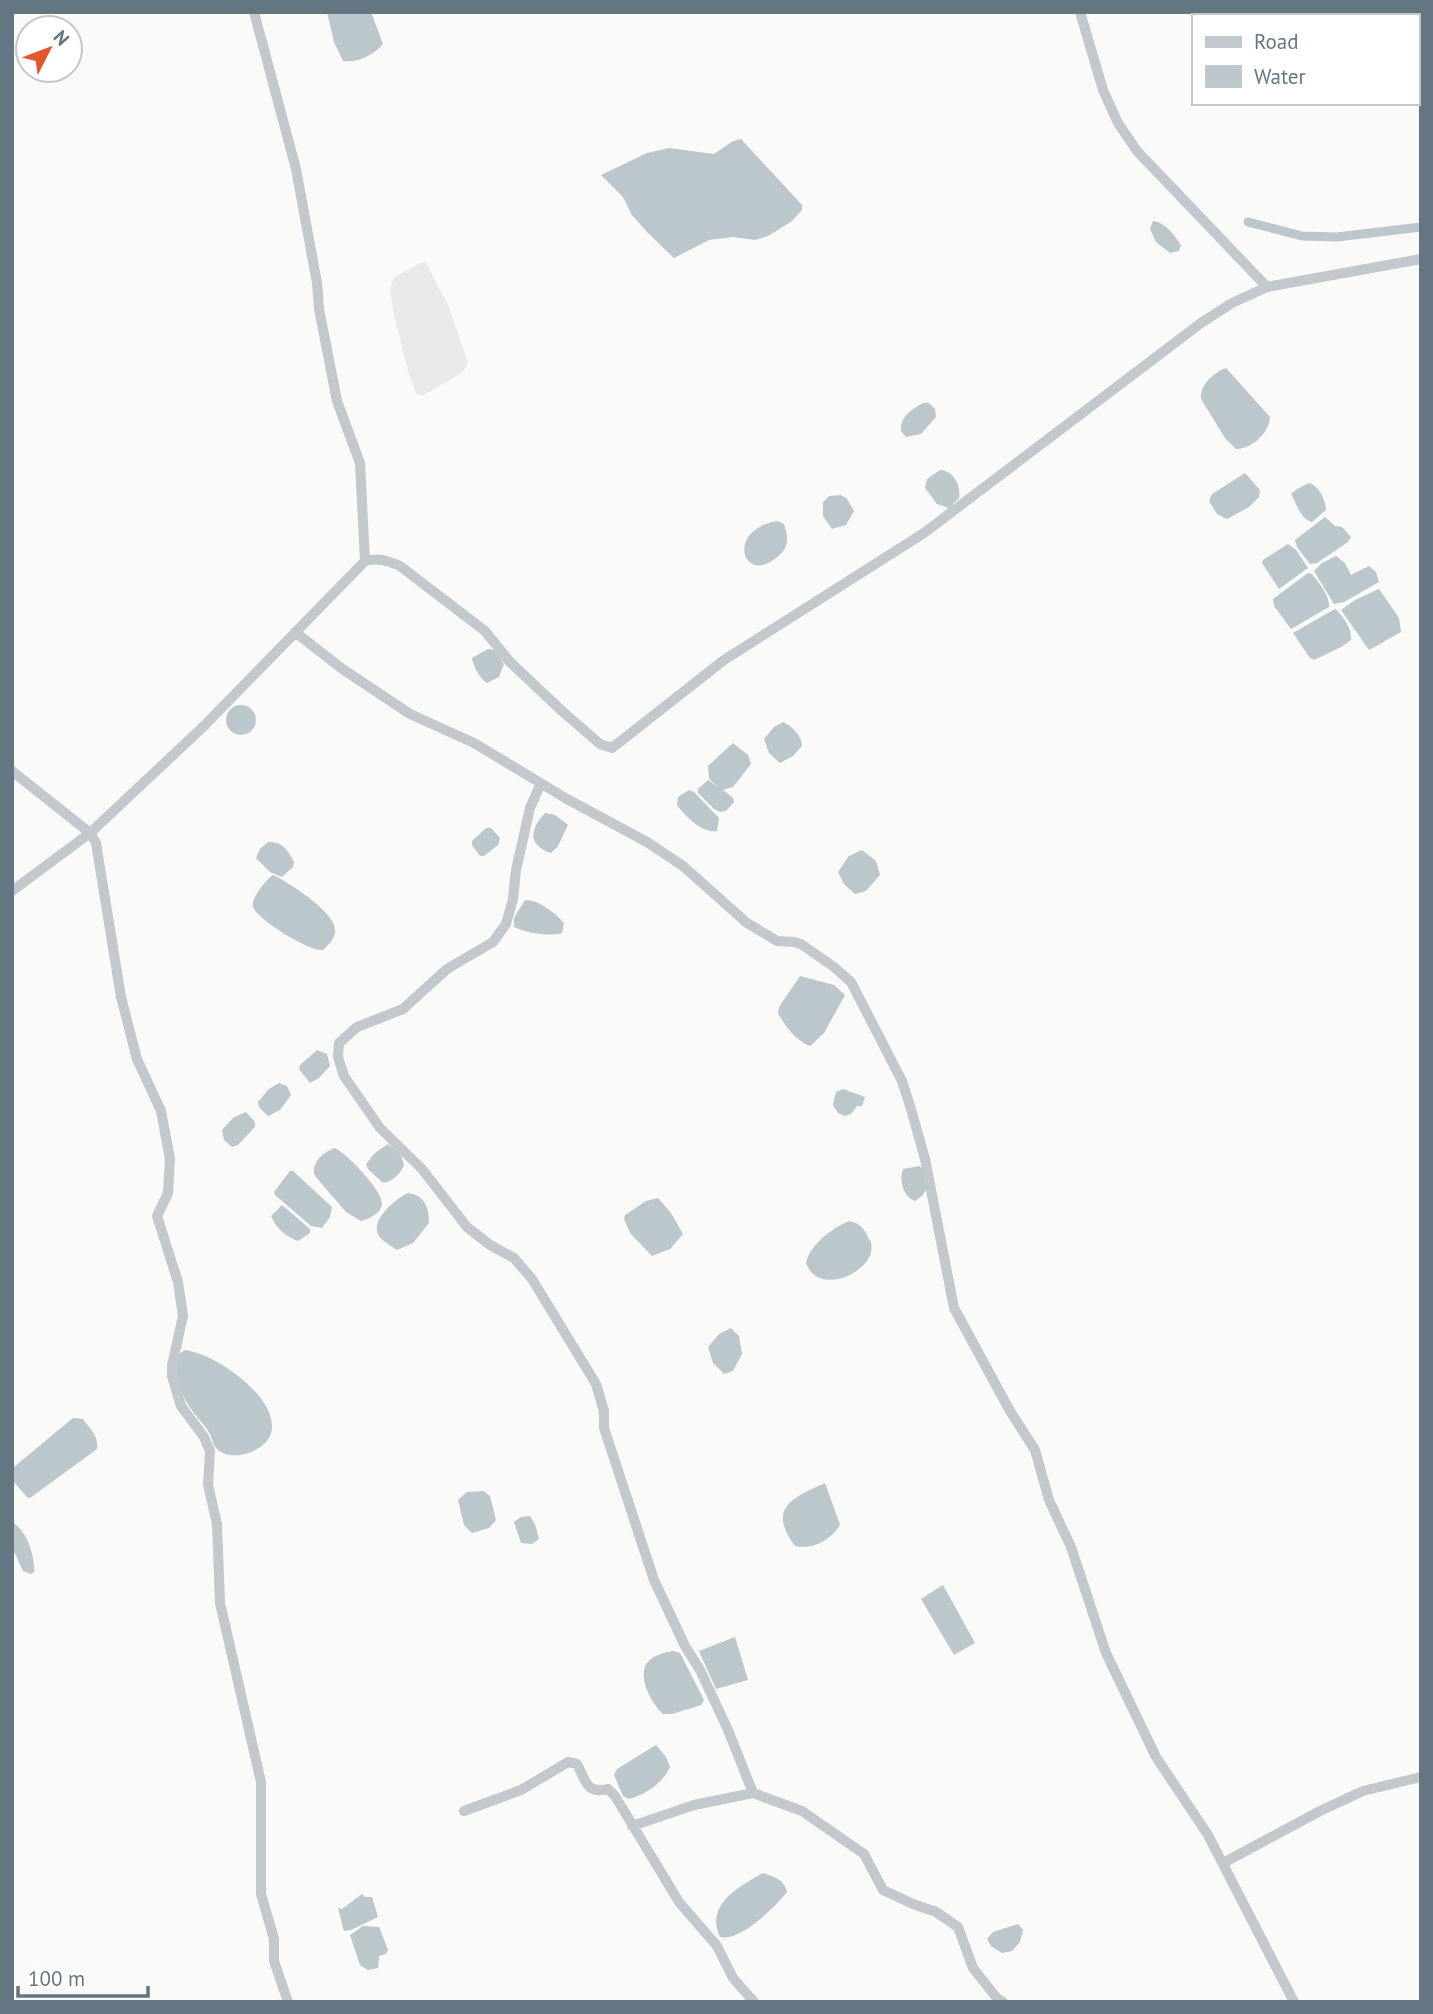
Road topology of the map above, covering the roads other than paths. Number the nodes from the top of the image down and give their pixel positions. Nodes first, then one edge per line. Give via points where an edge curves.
1 (254, 12) edge
2 (1080, 12) edge
3 (1421, 259) edge
4 (1267, 287) junction
5 (365, 561) junction
6 (295, 632) junction
7 (12, 771) edge
8 (541, 783) junction
9 (90, 833) junction
10 (12, 891) edge
11 (1421, 1777) edge
12 (753, 1793) junction
13 (464, 1811) dead end
14 (632, 1826) junction
15 (1223, 1863) junction
16 (288, 2002) edge
17 (754, 2002) edge
18 (1003, 2002) edge
19 (1294, 2002) edge

1 - 5 street via 296,169 337,401 360,464
2 - 4 street via 1103,90 1137,152
3 - 4 street
4 - 5 street via 1201,323 924,533 724,660 612,748 600,744 562,711 510,663 485,631 432,590 400,566 374,558
5 - 6 street
6 - 8 street via 410,714 474,743
6 - 9 street
7 - 9 street
8 - 12 street via 530,808 506,924 493,942 447,970 403,1009 357,1027 339,1043 338,1057 344,1076 380,1128 422,1169 467,1227 514,1258 532,1279 596,1384 604,1427 654,1580 728,1730
8 - 15 street via 647,842 683,866 747,923 777,941 801,944 839,971 856,990 902,1081 911,1109 954,1308 1035,1450 1106,1653 1156,1757
9 - 10 street
9 - 16 street via 98,847 121,997 142,1074 161,1111 168,1150 168,1193 157,1216 178,1282 183,1316 172,1376 181,1406 210,1451 208,1485 217,1524 220,1603 261,1782 261,1894 274,1939 274,1961
11 - 15 street via 1363,1791
12 - 14 street via 694,1805
12 - 18 street via 802,1811 848,1841 863,1854 883,1890 936,1912 958,1927 973,1968
13 - 14 street via 521,1790 568,1762 577,1764 590,1788 608,1789
14 - 17 street via 679,1902 717,1946 733,1978
15 - 19 street

